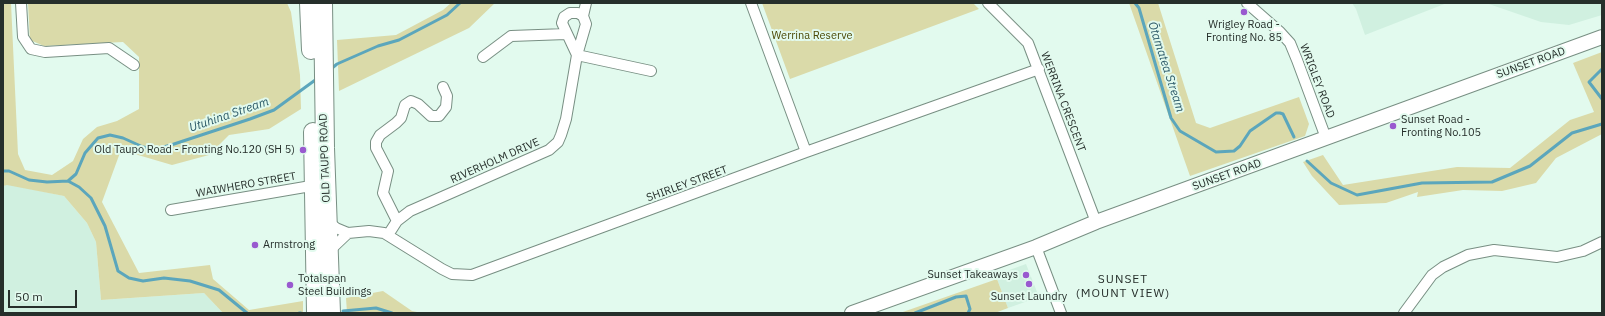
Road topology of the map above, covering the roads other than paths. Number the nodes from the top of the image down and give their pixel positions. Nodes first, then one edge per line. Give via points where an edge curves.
1 (21, 3) edge
2 (301, 3) edge
3 (323, 3) edge
4 (586, 3) edge
5 (751, 3) edge
6 (988, 3) edge
7 (1247, 3) edge
8 (310, 11) edge
9 (583, 16) junction
10 (566, 34) junction
11 (1602, 37) edge
12 (577, 55) junction
13 (483, 57) dead end
14 (134, 65) dead end
15 (318, 68) junction
16 (1039, 69) junction
17 (651, 71) dead end
18 (443, 88) dead end
19 (1326, 138) junction
20 (806, 152) junction
21 (320, 188) junction
22 (171, 210) dead end
23 (327, 221) junction
24 (397, 221) junction
25 (1096, 222) junction
26 (348, 233) junction
27 (388, 235) junction
28 (1602, 242) edge
29 (1036, 247) junction
30 (328, 252) junction
31 (316, 313) edge
32 (331, 313) edge
33 (852, 313) edge
34 (1061, 313) edge
35 (1404, 313) edge

1 - 14 street via 23,37 31,49 45,52 110,48
2 - 8 highway
3 - 15 highway, OLD TAUPO ROAD
4 - 9 street, RIVERHOLM DRIVE
5 - 20 street
6 - 16 street, WERRINA CRESCENT via 1024,38
7 - 19 street, WRIGLEY ROAD via 1276,27 1290,44
8 - 15 highway, OLD TAUPO ROAD
9 - 10 street via 570,13 564,17 562,23
9 - 12 street, RIVERHOLM DRIVE via 586,24
10 - 12 street
10 - 13 street via 511,36
11 - 19 main road, SUNSET ROAD
12 - 17 street
12 - 24 street, RIVERHOLM DRIVE via 563,130 554,146 410,211
15 - 21 highway, OLD TAUPO ROAD
16 - 20 street, SHIRLEY STREET
16 - 25 street, WERRINA CRESCENT
18 - 24 street via 447,96 446,107 439,116 431,116 411,101 405,105 401,118 380,135 376,142 376,148 388,171 383,193
19 - 25 main road, SUNSET ROAD
20 - 27 street, SHIRLEY STREET via 472,275 452,274
21 - 22 street, WAIWHERO STREET via 305,187
21 - 23 highway, OLD TAUPO ROAD
21 - 31 highway, OLD TAUPO ROAD
23 - 26 street
23 - 30 highway, OLD TAUPO ROAD
24 - 27 street, RIVERHOLM DRIVE
25 - 29 main road, SUNSET ROAD
26 - 27 street, SHIRLEY STREET via 369,231
26 - 30 street
28 - 35 street via 1583,251 1557,257 1494,250 1468,255 1432,275
29 - 33 main road, SUNSET ROAD
29 - 34 street
30 - 32 highway, OLD TAUPO ROAD

